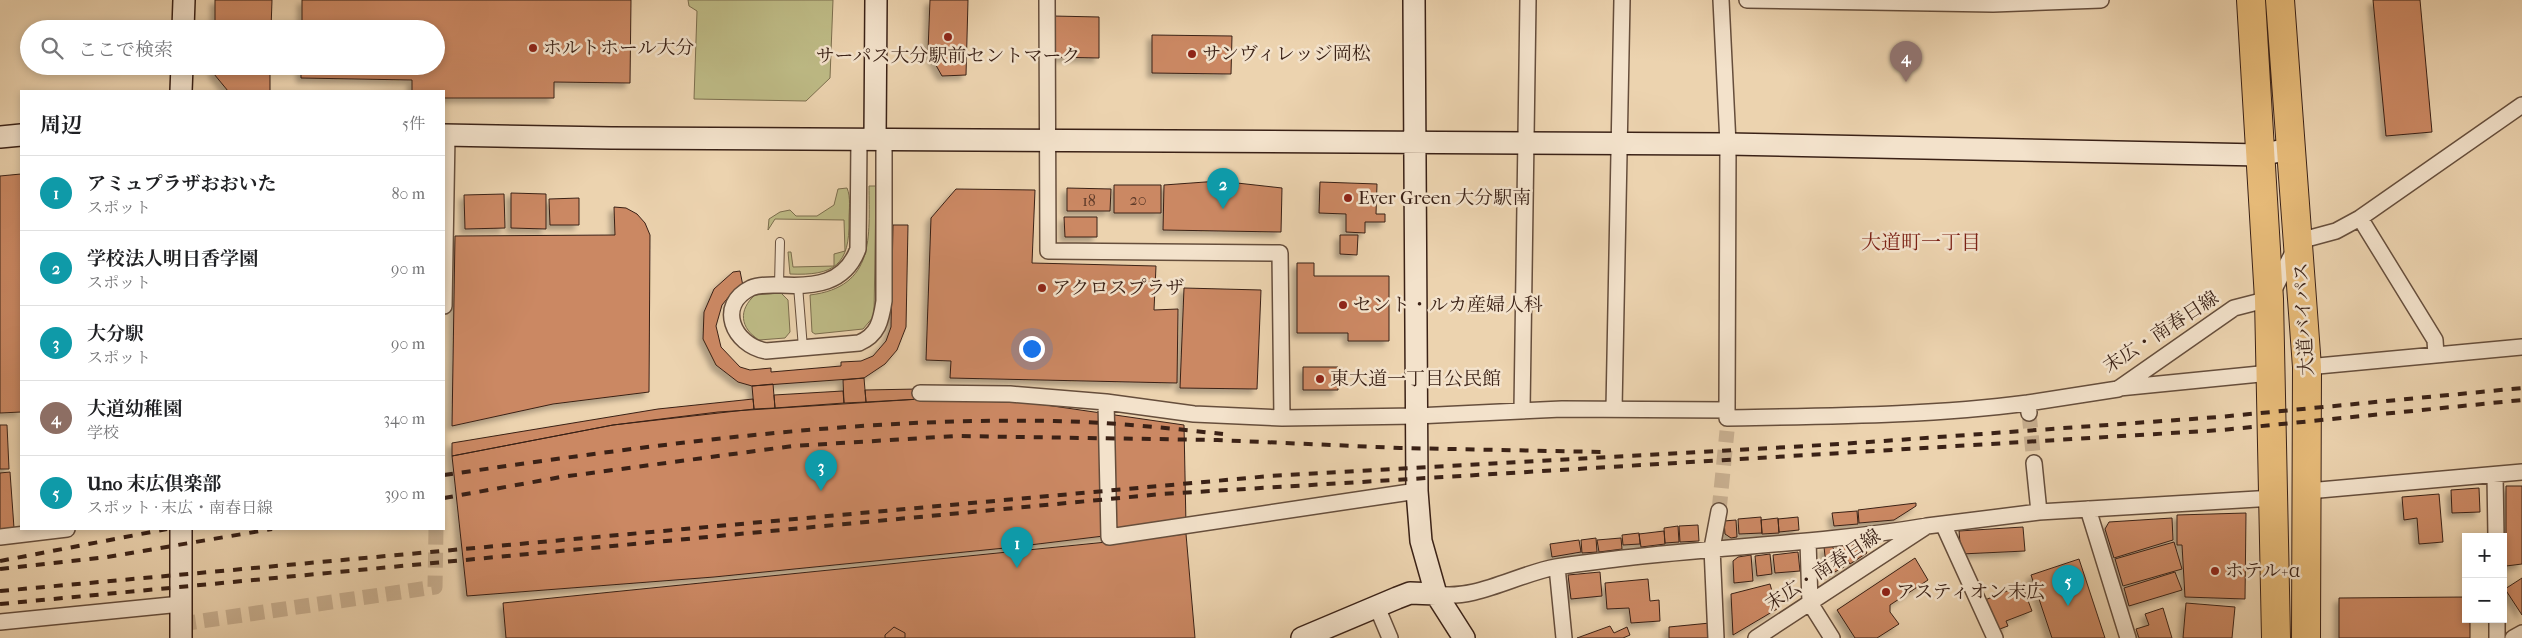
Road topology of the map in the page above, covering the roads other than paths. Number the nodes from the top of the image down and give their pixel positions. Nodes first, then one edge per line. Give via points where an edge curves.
1 (184, 0) edge
2 (876, 0) edge
3 (1047, 0) edge
4 (1414, 0) edge
5 (1528, 0) edge
6 (1622, 0) edge
7 (1721, 0) edge
8 (1747, 0) edge
9 (2101, 0) edge
10 (2280, 0) edge
11 (2248, 1) edge
12 (1993, 2) edge
13 (183, 20) edge
14 (182, 75) edge
15 (181, 90) edge
16 (2522, 105) edge
17 (20, 135) edge
18 (445, 135) edge
19 (0, 137) edge
20 (873, 139) junction
21 (1048, 140) junction
22 (1527, 142) junction
23 (1415, 143) junction
24 (1618, 143) junction
25 (1728, 144) junction
26 (2289, 149) junction
27 (2260, 155) junction
28 (2360, 218) junction
29 (2299, 241) junction
30 (780, 242) dead end
31 (779, 285) junction
32 (798, 286) junction
33 (2269, 299) junction
34 (2522, 347) edge
35 (802, 348) junction
36 (2436, 355) junction
37 (2307, 367) junction
38 (2270, 373) junction
39 (2118, 389) junction
40 (920, 393) dead end
41 (1106, 402) junction
42 (1614, 409) junction
43 (1522, 410) junction
44 (1416, 416) junction
45 (1282, 418) junction
46 (1727, 420) junction
47 (2034, 463) tunnel mouth
48 (2522, 472) edge
49 (2495, 475) junction
50 (1417, 491) junction
51 (2308, 491) junction
52 (2274, 498) junction
53 (2088, 509) junction
54 (1719, 511) tunnel mouth
55 (2039, 512) junction
56 (1943, 524) junction
57 (1927, 526) junction
58 (52, 530) edge
59 (181, 530) edge
60 (35, 531) edge
61 (2496, 533) edge
62 (0, 537) edge
63 (1808, 541) junction
64 (1712, 548) junction
65 (1557, 567) junction
66 (1436, 594) junction
67 (181, 604) junction
68 (1810, 604) junction
69 (1377, 607) junction
70 (0, 622) edge
71 (2497, 623) edge
72 (2522, 633) edge
73 (181, 638) edge
74 (1302, 638) edge
75 (1390, 638) edge
76 (1464, 638) edge
77 (1564, 638) edge
78 (1716, 638) edge
79 (1756, 638) edge
80 (1832, 638) edge
81 (1996, 638) edge
82 (2128, 638) edge
83 (2276, 638) edge
84 (2306, 638) edge
85 (2497, 638) edge
86 (2513, 638) edge

1 - 13 street
2 - 20 street
3 - 21 street
4 - 23 street
5 - 22 street
6 - 24 street
7 - 25 street
8 - 12 street
9 - 12 street
10 - 26 highway, 大道バイパス
11 - 27 highway, 大道バイパス
14 - 15 street
16 - 28 street
17 - 19 street
18 - 20 street
20 - 21 street
20 - 32 street via 854,260 844,272 828,282
20 - 35 street via 884,301 880,322 868,339 859,343
21 - 23 street
21 - 45 street via 1048,251 1280,253
22 - 23 street
22 - 24 street
22 - 43 street
23 - 44 street
24 - 25 street
24 - 42 street
25 - 27 street
25 - 46 street
26 - 27 street
26 - 29 highway, 大道バイパス
27 - 33 highway, 大道バイパス
28 - 29 street via 2336,231
28 - 36 street via 2435,340
29 - 33 street
29 - 37 highway, 大道バイパス
30 - 31 lane
31 - 32 street
31 - 35 street via 752,288 737,300 733,309 734,330 741,340 756,350
32 - 35 lane
33 - 38 highway, 大道バイパス
33 - 39 street, 末広・南春日線 via 2234,308
34 - 36 street
36 - 37 street
37 - 51 highway, 大道バイパス
38 - 39 street
38 - 52 highway, 大道バイパス
39 - 46 street, 末広・南春日線 via 2028,408
40 - 41 street, 末広・南春日線 via 1010,394
41 - 45 street, 末広・南春日線 via 1194,414
41 - 50 street via 1109,537
42 - 43 street, 末広・南春日線
42 - 46 street, 末広・南春日線
43 - 44 street, 末広・南春日線
44 - 45 street, 末広・南春日線
44 - 50 street
47 - 55 street
48 - 49 street
49 - 51 street
49 - 61 street
50 - 66 street via 1421,541
51 - 84 highway, 大道バイパス
52 - 53 street, 末広・南春日線
52 - 83 highway, 大道バイパス
53 - 55 street, 末広・南春日線
53 - 82 street
54 - 64 street
55 - 56 street, 末広・南春日線
56 - 57 street, 末広・南春日線
56 - 81 street
57 - 63 street
57 - 68 street, 末広・南春日線
58 - 60 street
59 - 67 street
60 - 62 street
63 - 64 street
63 - 68 street
64 - 65 street
64 - 78 street
65 - 66 street via 1522,575 1466,595
65 - 77 street
66 - 69 street via 1410,593
66 - 76 street
67 - 70 street
67 - 73 street
68 - 79 street, 末広・南春日線
68 - 80 street
69 - 74 street
69 - 75 street
71 - 85 street
72 - 86 street

